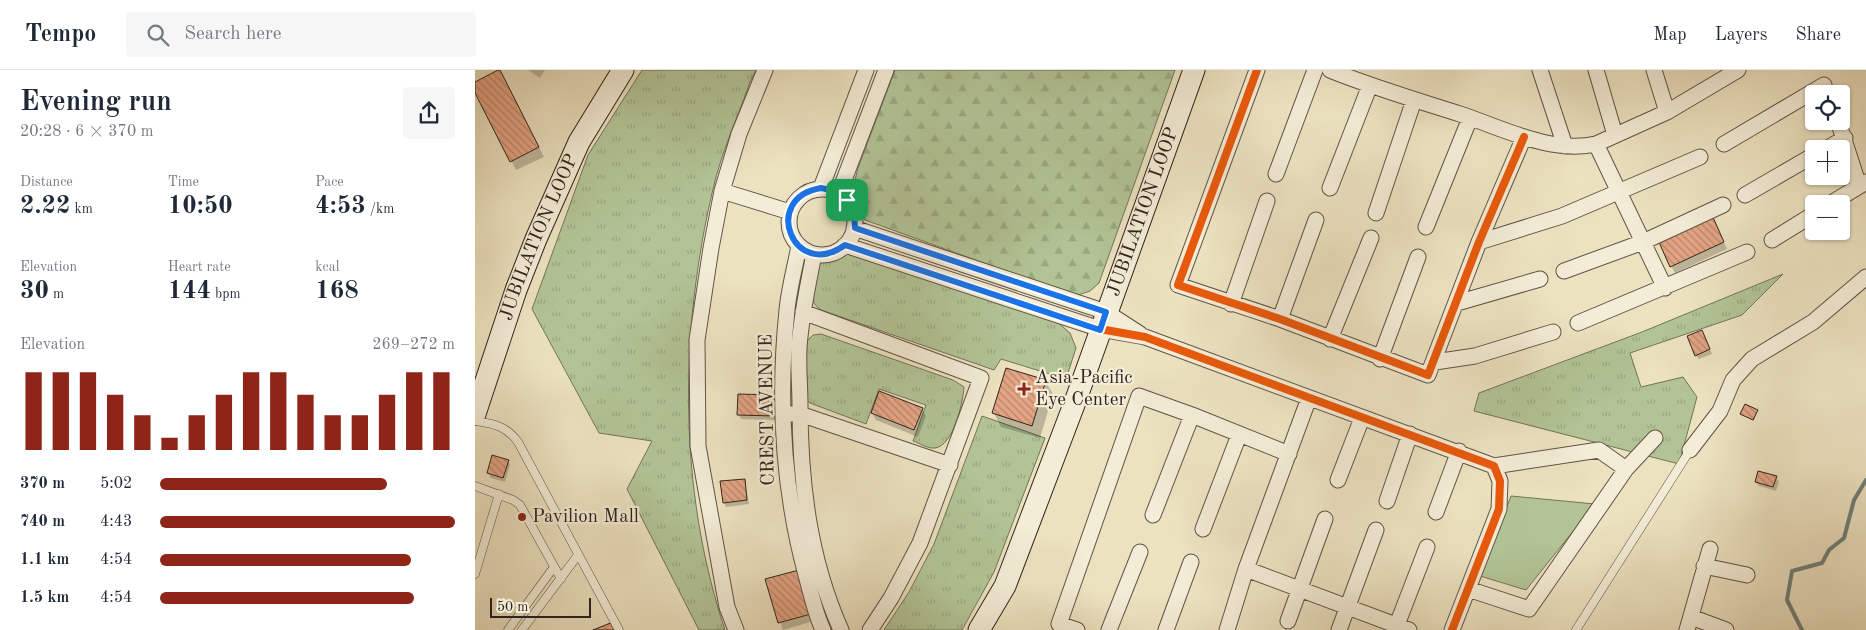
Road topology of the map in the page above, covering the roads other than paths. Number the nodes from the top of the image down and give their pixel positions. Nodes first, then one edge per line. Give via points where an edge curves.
1 (623, 70) edge
2 (765, 70) edge
3 (866, 70) edge
4 (886, 70) edge
5 (1194, 70) edge
6 (1257, 70) edge
7 (1315, 70) edge
8 (1540, 70) edge
9 (1596, 70) edge
10 (1654, 70) edge
11 (1738, 70) edge
12 (1334, 71) edge
13 (1713, 77) edge
14 (1824, 83) edge
15 (1370, 85) junction
16 (1414, 100) junction
17 (1667, 112) junction
18 (1470, 118) junction
19 (1842, 130) edge
20 (1615, 136) junction
21 (1523, 137) junction
22 (1845, 138) junction
23 (1841, 140) edge
24 (1596, 144) junction
25 (1724, 144) dead end
26 (1565, 146) junction
27 (1699, 156) dead end
28 (1805, 161) edge
29 (1276, 174) dead end
30 (1863, 184) edge
31 (821, 188) junction
32 (1330, 188) dead end
33 (722, 191) junction
34 (1620, 192) junction
35 (839, 193) junction
36 (1745, 194) dead end
37 (1845, 195) edge
38 (1267, 201) dead end
39 (1723, 205) dead end
40 (789, 212) junction
41 (1376, 213) dead end
42 (1316, 220) dead end
43 (1805, 220) edge
44 (1426, 227) dead end
45 (855, 228) junction
46 (1371, 238) dead end
47 (1773, 240) dead end
48 (1479, 242) junction
49 (1643, 242) junction
50 (845, 245) junction
51 (799, 246) junction
52 (1747, 252) dead end
53 (814, 254) junction
54 (1418, 257) dead end
55 (1564, 271) dead end
56 (1866, 276) edge
57 (1540, 279) dead end
58 (1665, 288) junction
59 (1457, 303) junction
60 (1231, 304) junction
61 (803, 312) junction
62 (1280, 319) junction
63 (1103, 321) junction
64 (1578, 323) dead end
65 (1553, 332) dead end
66 (1330, 339) junction
67 (1380, 359) junction
68 (1435, 362) junction
69 (479, 386) edge
70 (1309, 398) junction
71 (475, 414) edge
72 (784, 414) junction
73 (800, 414) junction
74 (1192, 414) junction
75 (1362, 418) junction
76 (475, 421) edge
77 (1239, 434) junction
78 (1410, 434) junction
79 (1655, 438) dead end
80 (1690, 450) joint
81 (1459, 451) junction
82 (1289, 454) junction
83 (950, 465) junction
84 (1493, 466) junction
85 (1626, 469) junction
86 (1338, 480) dead end
87 (475, 486) edge
88 (499, 494) junction
89 (1387, 501) dead end
90 (1436, 512) dead end
91 (1153, 515) dead end
92 (1325, 519) dead end
93 (1203, 529) dead end
94 (1376, 530) dead end
95 (1427, 547) dead end
96 (1710, 549) dead end
97 (1140, 552) dead end
98 (578, 555) junction
99 (1191, 562) dead end
100 (1704, 566) junction
101 (554, 567) junction
102 (1246, 569) junction
103 (475, 574) edge
104 (1747, 575) dead end
105 (561, 579) junction
106 (1300, 589) junction
107 (1468, 589) junction
108 (1348, 607) junction
109 (1287, 621) dead end
110 (1689, 623) edge
111 (1400, 628) edge
112 (508, 630) edge
113 (522, 630) edge
114 (619, 630) edge
115 (736, 630) edge
116 (823, 630) edge
117 (841, 630) edge
118 (870, 630) edge
119 (979, 630) edge
120 (1077, 630) edge
121 (1109, 630) edge
122 (1166, 630) edge
123 (1227, 630) edge
124 (1339, 630) edge
125 (1452, 630) edge
126 (1576, 630) edge
127 (1726, 630) edge

1 - 69 main road, JUBILATION LOOP via 579,142
2 - 33 street via 739,134
3 - 31 street
4 - 35 street
5 - 63 main road, JUBILATION LOOP
6 - 60 street via 1179,284
7 - 29 street
8 - 26 street
9 - 20 street
10 - 17 street
11 - 13 street
12 - 15 street
13 - 17 street
14 - 25 street
15 - 16 street
15 - 32 street
16 - 18 street
16 - 41 street
17 - 20 street
18 - 21 street
18 - 44 street
19 - 22 street
20 - 24 street
21 - 26 street
21 - 48 street
22 - 23 street
22 - 30 street
24 - 26 street
24 - 34 street
27 - 34 street
28 - 36 street
30 - 37 street
31 - 35 street
31 - 40 street via 801,195
33 - 40 street
33 - 115 street via 697,340 698,446 727,607
34 - 48 street via 1562,216
34 - 49 street
35 - 45 street via 852,208
38 - 60 street
39 - 49 street
40 - 51 street via 789,231
42 - 62 street
43 - 47 street
45 - 50 street
45 - 63 street
46 - 66 street
48 - 59 street
49 - 55 street
49 - 58 street
50 - 53 street via 836,252
50 - 63 street
51 - 53 street
51 - 72 street, CREST AVENUE via 787,308
52 - 58 street
53 - 61 street, CREST AVENUE
54 - 67 street
56 - 80 street via 1813,322 1752,359 1733,380 1719,412
57 - 59 street
58 - 64 street
59 - 68 street
60 - 62 street
61 - 73 street, CREST AVENUE via 799,349
61 - 83 street via 981,378
62 - 66 street
63 - 70 street
63 - 119 main road, JUBILATION LOOP via 1005,586
65 - 68 street via 1475,356
66 - 67 street
67 - 68 street via 1428,375
69 - 71 main road, JUBILATION LOOP
70 - 75 street
70 - 82 street
72 - 73 street
72 - 116 street, CREST AVENUE via 790,500 801,556
73 - 83 street
73 - 117 street, CREST AVENUE via 799,447 804,499 815,554
74 - 77 street
74 - 91 street
74 - 120 street via 1139,396 1059,624
75 - 78 street
75 - 86 street
76 - 98 lane via 499,424 518,442
77 - 82 street
77 - 93 street
78 - 81 street
78 - 89 street
79 - 85 street
80 - 126 lane
81 - 84 street
81 - 90 street
82 - 102 street
83 - 118 street via 920,543
84 - 85 street via 1599,450
84 - 107 street via 1500,481 1499,509
85 - 107 street via 1529,609
87 - 88 lane
88 - 101 lane via 520,505
88 - 103 lane
92 - 106 street
94 - 108 street
95 - 111 street
96 - 100 street
97 - 121 street
98 - 105 lane
98 - 114 lane
99 - 122 street
100 - 104 street
100 - 110 street
101 - 105 lane
101 - 112 lane
102 - 106 street
102 - 123 street
105 - 113 lane
106 - 108 street
106 - 109 street
107 - 125 street
108 - 111 street
108 - 124 street
110 - 127 street

